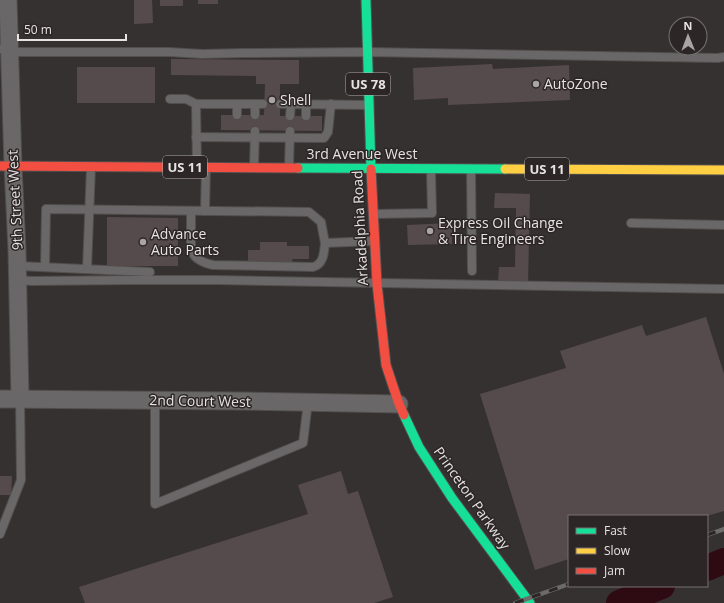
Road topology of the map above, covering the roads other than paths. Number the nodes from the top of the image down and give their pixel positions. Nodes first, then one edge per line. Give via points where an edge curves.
1 (8, 0) edge
2 (366, 0) edge
3 (5, 50) edge
4 (366, 52) junction
5 (724, 57) edge
6 (170, 99) dead end
7 (196, 104) junction
8 (237, 104) junction
9 (280, 104) dead end
10 (290, 104) junction
11 (306, 104) junction
12 (331, 104) junction
13 (368, 105) junction
14 (237, 115) dead end
15 (255, 115) dead end
16 (290, 116) dead end
17 (306, 116) dead end
18 (255, 134) junction
19 (290, 134) junction
20 (196, 137) junction
21 (6, 166) edge
22 (91, 166) junction
23 (201, 167) junction
24 (254, 168) junction
25 (289, 168) junction
26 (371, 169) junction
27 (431, 169) junction
28 (471, 169) junction
29 (724, 170) edge
30 (89, 210) junction
31 (191, 211) junction
32 (205, 211) junction
33 (373, 214) junction
34 (631, 223) dead end
35 (724, 225) edge
36 (375, 241) junction
37 (325, 243) junction
38 (45, 267) junction
39 (87, 269) junction
40 (472, 271) dead end
41 (150, 272) dead end
42 (18, 273) junction
43 (377, 284) junction
44 (724, 289) edge
45 (0, 399) edge
46 (20, 399) junction
47 (155, 400) junction
48 (308, 402) junction
49 (399, 404) junction
50 (0, 534) edge
51 (530, 603) edge

1 - 3 street, 9th Street West
2 - 4 main road, Arkadelphia Road / US 78
3 - 4 lane via 202,54
3 - 21 street, 9th Street West
4 - 5 lane
4 - 13 main road, Arkadelphia Road / US 78
6 - 7 lane via 186,99
7 - 8 lane
7 - 20 lane
8 - 14 lane
8 - 15 lane via 259,104
9 - 10 lane
10 - 11 lane
10 - 16 lane
11 - 12 lane
11 - 17 lane
12 - 13 lane
12 - 19 lane via 328,132 324,138
13 - 26 main road, Arkadelphia Road / US 78
18 - 19 lane
18 - 20 lane
18 - 24 lane
19 - 25 lane
20 - 23 lane
21 - 22 main road, 3rd Avenue West / US 11
21 - 42 street, 9th Street West
22 - 23 main road, 3rd Avenue West / US 11
22 - 30 lane
23 - 24 main road, 3rd Avenue West / US 11
23 - 32 lane
24 - 25 main road, 3rd Avenue West / US 11
25 - 26 main road, 3rd Avenue West / US 11
26 - 27 main road, 3rd Avenue West / US 11
26 - 33 main road, Arkadelphia Road
27 - 28 main road, 3rd Avenue West / US 11
27 - 33 lane via 432,213
28 - 29 main road, 3rd Avenue West / US 11
28 - 40 lane
30 - 31 lane
30 - 38 lane via 46,210
30 - 39 lane
31 - 32 lane
31 - 37 lane via 192,253 196,258 213,265 316,266 324,255
32 - 37 lane via 309,212 321,222
33 - 36 main road, Arkadelphia Road
34 - 35 lane
36 - 37 lane
36 - 43 main road, Arkadelphia Road
38 - 39 lane
38 - 42 lane
39 - 41 lane
42 - 43 lane via 31,282 216,280
42 - 46 street, 9th Street West
43 - 44 lane
43 - 49 main road, Arkadelphia Road via 386,365
45 - 46 street, 2nd Court West
46 - 47 street, 2nd Court West
46 - 50 lane via 21,480
47 - 48 street, 2nd Court West
47 - 48 lane via 155,504 303,443
48 - 49 street, 2nd Court West
49 - 51 main road, Princeton Parkway via 420,447 452,498

